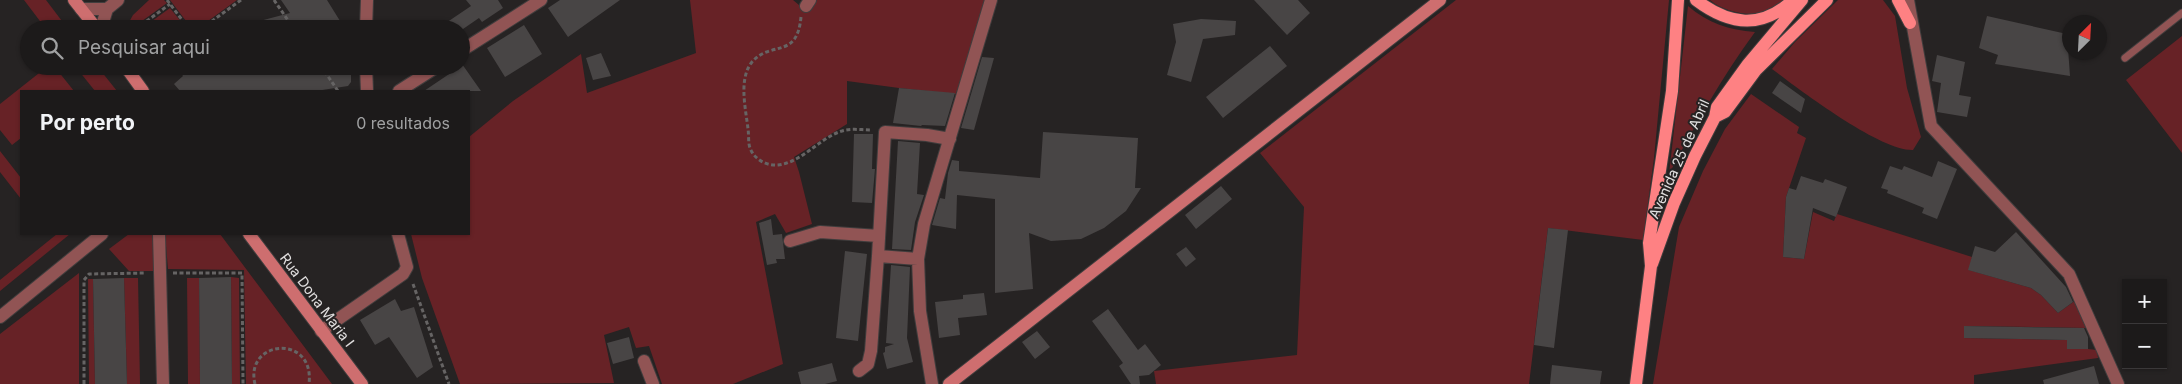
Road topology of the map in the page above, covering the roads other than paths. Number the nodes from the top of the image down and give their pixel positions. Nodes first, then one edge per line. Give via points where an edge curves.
1 (118, 0) edge
2 (366, 0) edge
3 (541, 0) edge
4 (991, 0) edge
5 (1440, 0) edge
6 (1678, 0) edge
7 (1696, 0) edge
8 (1793, 0) edge
9 (1802, 0) edge
10 (1827, 0) edge
11 (1898, 0) edge
12 (1908, 0) edge
13 (78, 5) edge
14 (107, 9) junction
15 (2182, 13) edge
16 (90, 20) edge
17 (104, 20) edge
18 (366, 20) edge
19 (1910, 23) junction
20 (470, 45) edge
21 (2125, 58) dead end
22 (131, 75) edge
23 (366, 75) edge
24 (424, 75) edge
25 (142, 90) edge
26 (367, 90) edge
27 (401, 90) edge
28 (1715, 117) junction
29 (950, 139) junction
30 (101, 235) edge
31 (159, 235) edge
32 (250, 235) edge
33 (398, 235) edge
34 (879, 236) junction
35 (790, 241) dead end
36 (878, 256) junction
37 (918, 259) junction
38 (1650, 266) junction
39 (0, 317) edge
40 (321, 331) junction
41 (644, 361) dead end
42 (859, 372) dead end
43 (163, 384) edge
44 (362, 384) edge
45 (653, 384) edge
46 (932, 384) edge
47 (949, 384) edge
48 (1636, 384) edge
49 (2118, 384) edge

1 - 14 street
2 - 18 street
3 - 20 street
4 - 29 street
5 - 47 main road
6 - 38 main road, Avenida 25 de Abril via 1672,91 1649,243
7 - 8 main road via 1709,10 1744,21 1771,16
9 - 28 main road, Avenida 25 de Abril via 1748,64 1717,107
10 - 28 main road via 1756,70 1725,112
11 - 19 main road
12 - 19 street
13 - 14 street
13 - 16 main road
14 - 17 street
15 - 21 lane
19 - 49 street via 1930,126 2069,274
22 - 25 main road
23 - 26 street
24 - 27 street
28 - 38 main road, Avenida 25 de Abril via 1674,203
29 - 34 street via 885,132
29 - 37 street via 924,224
30 - 39 street
31 - 43 street
32 - 40 main road, Rua Dona Maria I
33 - 40 street via 407,268 403,274
34 - 35 street via 820,232
34 - 36 street
36 - 37 street
36 - 42 street via 871,351 868,364
37 - 46 street via 922,330
38 - 48 main road, Avenida 25 de Abril
40 - 44 main road, Rua Dona Maria I
41 - 45 street

